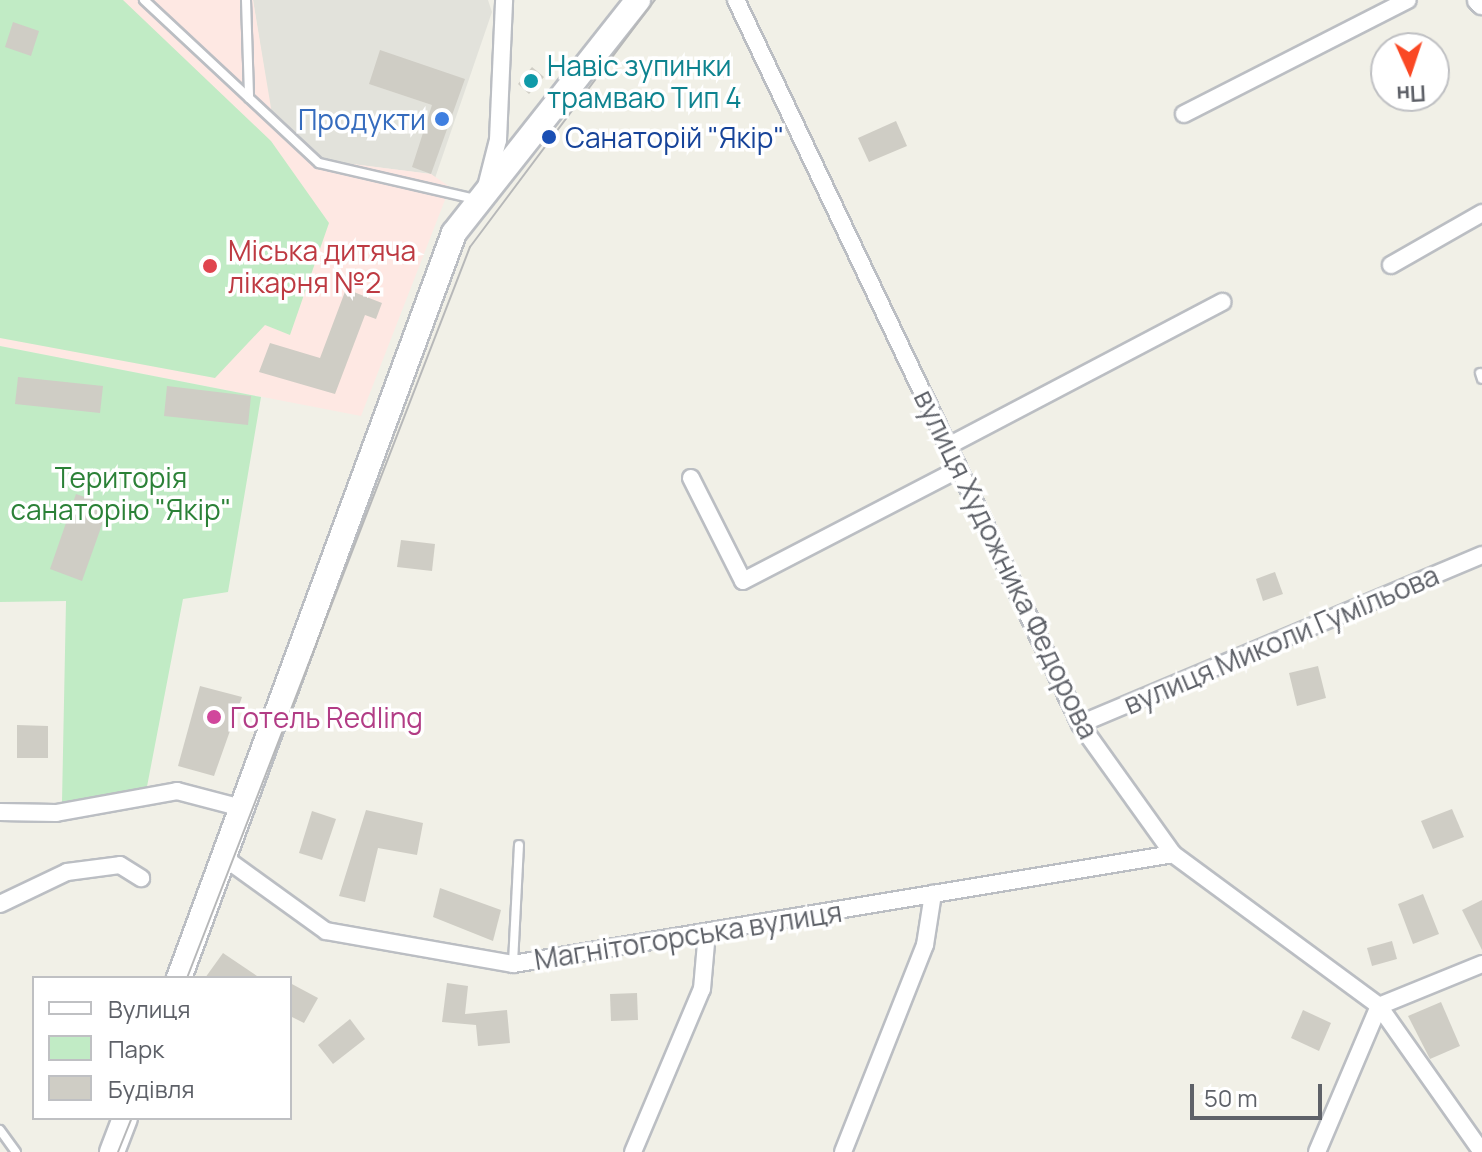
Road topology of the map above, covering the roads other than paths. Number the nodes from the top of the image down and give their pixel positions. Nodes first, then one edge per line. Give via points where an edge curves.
1 (144, 0) edge
2 (246, 0) edge
3 (504, 0) edge
4 (638, 0) edge
5 (736, 0) edge
6 (1408, 0) edge
7 (249, 98) junction
8 (1184, 114) dead end
9 (482, 193) junction
10 (1482, 213) edge
11 (1391, 265) dead end
12 (1222, 302) dead end
13 (948, 446) junction
14 (959, 469) junction
15 (691, 478) dead end
16 (1482, 555) edge
17 (1080, 724) junction
18 (246, 809) junction
19 (0, 812) edge
20 (519, 845) dead end
21 (1173, 854) junction
22 (226, 859) junction
23 (141, 878) dead end
24 (933, 894) junction
25 (0, 904) edge
26 (707, 932) junction
27 (513, 964) junction
28 (1482, 964) edge
29 (180, 976) edge
30 (1379, 1006) junction
31 (124, 1120) edge
32 (0, 1130) edge
33 (16, 1152) edge
34 (112, 1152) edge
35 (633, 1152) edge
36 (843, 1152) edge
37 (1317, 1152) edge
38 (1482, 1152) edge

1 - 7 lane
2 - 7 lane
3 - 9 street via 498,140
4 - 9 street
5 - 13 street, вулиця Художника Федорова
6 - 8 street
7 - 9 lane via 319,163
9 - 18 street via 454,233
10 - 11 street
12 - 13 street
13 - 14 street, вулиця Художника Федорова
14 - 15 street via 743,581
14 - 17 street, вулиця Художника Федорова
16 - 17 street, вулиця Миколи Гумільова
17 - 21 street, вулиця Художника Федорова
18 - 19 street via 177,791 56,813
18 - 22 street
20 - 27 lane
21 - 24 street, Магнітогорська вулиця
21 - 30 street, вулиця Художника Федорова
22 - 27 street, Магнітогорська вулиця via 326,931
22 - 29 street
23 - 25 street via 120,865 67,872
24 - 26 street, Магнітогорська вулиця
24 - 36 street via 925,945
26 - 27 street, Магнітогорська вулиця
26 - 35 street via 702,989
28 - 30 street
30 - 37 street
30 - 38 street, вулиця Художника Федорова
31 - 34 street
32 - 33 lane

